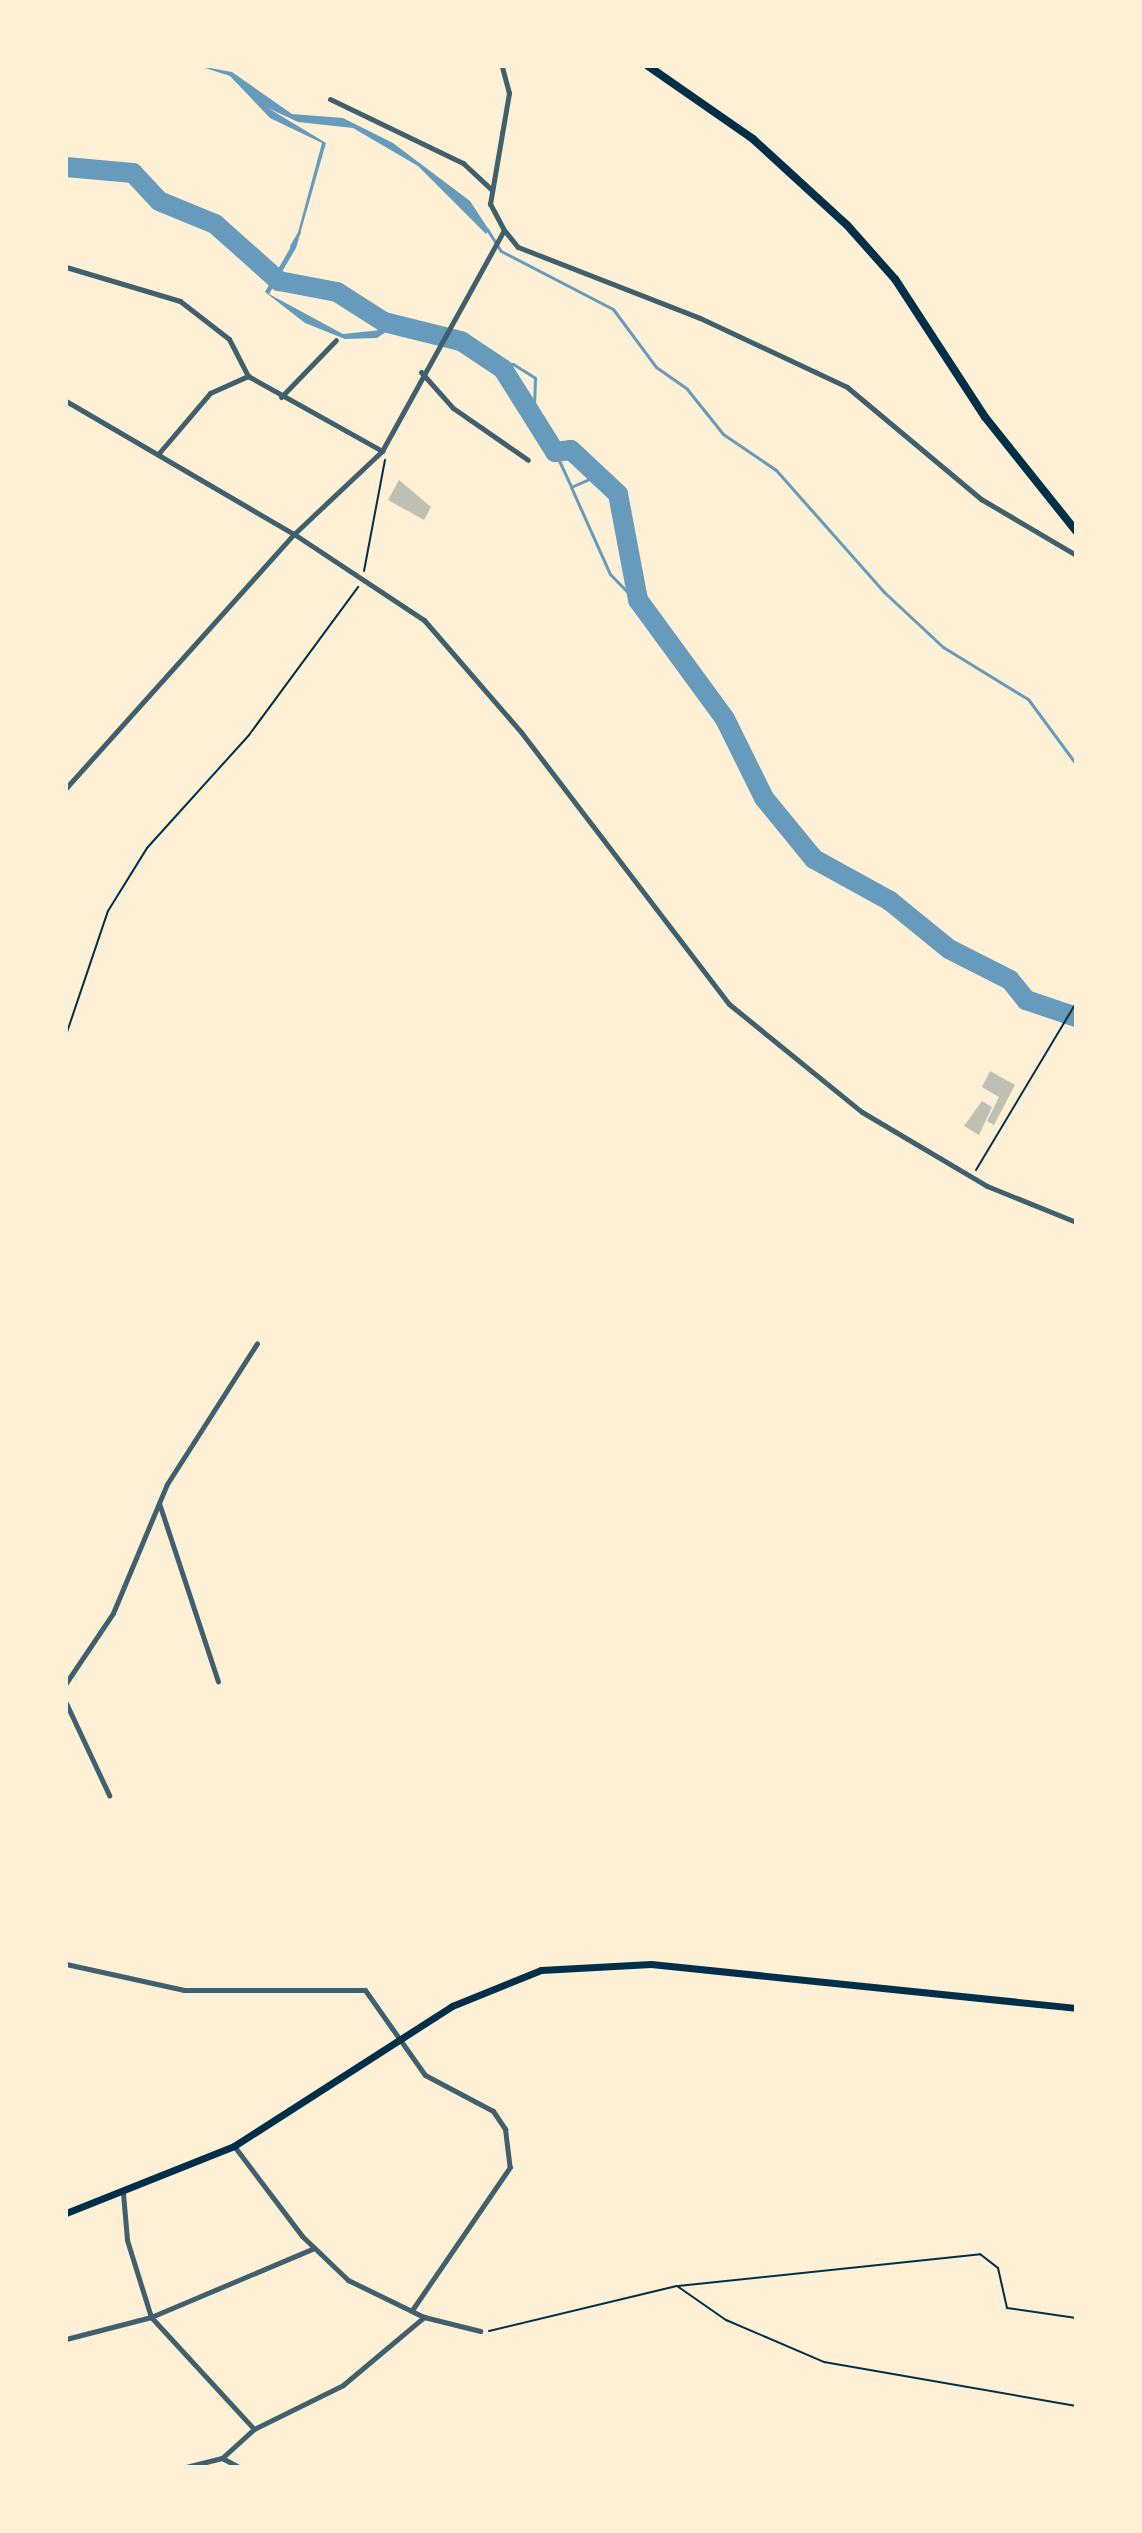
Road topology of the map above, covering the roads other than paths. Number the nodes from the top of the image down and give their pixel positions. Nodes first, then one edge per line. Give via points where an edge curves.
1 (648, 66) edge
2 (503, 67) edge
3 (330, 99) dead end
4 (491, 189) junction
5 (504, 230) junction
6 (66, 267) edge
7 (336, 340) dead end
8 (421, 372) junction
9 (248, 376) junction
10 (281, 397) junction
11 (66, 401) edge
12 (382, 451) junction
13 (159, 453) junction
14 (528, 460) dead end
15 (1076, 531) edge
16 (294, 534) junction
17 (1076, 555) edge
18 (66, 788) edge
19 (1076, 1222) edge
20 (257, 1343) dead end
21 (158, 1502) junction
22 (218, 1681) dead end
23 (66, 1683) edge
24 (66, 1703) edge
25 (109, 1795) dead end
26 (66, 1964) edge
27 (1076, 2008) edge
28 (402, 2037) junction
29 (234, 2146) junction
30 (123, 2193) junction
31 (66, 2213) edge
32 (314, 2248) junction
33 (412, 2310) junction
34 (151, 2317) junction
35 (424, 2317) junction
36 (480, 2331) road end
37 (66, 2339) edge
38 (254, 2429) junction
39 (222, 2458) junction
40 (186, 2467) edge
41 (239, 2467) edge

1 - 15 main road via 743,131 847,225 907,295 985,417
2 - 4 street via 509,93
3 - 4 street via 463,163
4 - 5 street
5 - 8 street
5 - 17 street via 518,247 700,318 847,387 981,499
6 - 9 street via 180,301 229,339
7 - 10 street
8 - 12 street
8 - 14 street via 453,408
9 - 10 street
9 - 13 street via 210,393
10 - 12 street
11 - 13 street
12 - 16 street
13 - 16 street
16 - 18 street
16 - 19 street via 424,620 460,656 729,1004 862,1112 972,1178
20 - 21 street
21 - 22 street
21 - 23 street via 113,1613
24 - 25 street
26 - 28 street via 184,1990 355,1987 375,1998
27 - 28 main road via 651,1964 556,1967 487,1987
28 - 29 main road
28 - 33 street via 425,2075 493,2111 510,2158 478,2221
29 - 30 main road
29 - 32 street
30 - 31 main road
30 - 34 street via 127,2240
32 - 33 street via 360,2288
32 - 34 street via 265,2275
33 - 35 street
34 - 37 street
34 - 38 street
35 - 36 street
35 - 38 street via 343,2385
38 - 39 street
39 - 40 street
39 - 41 street

